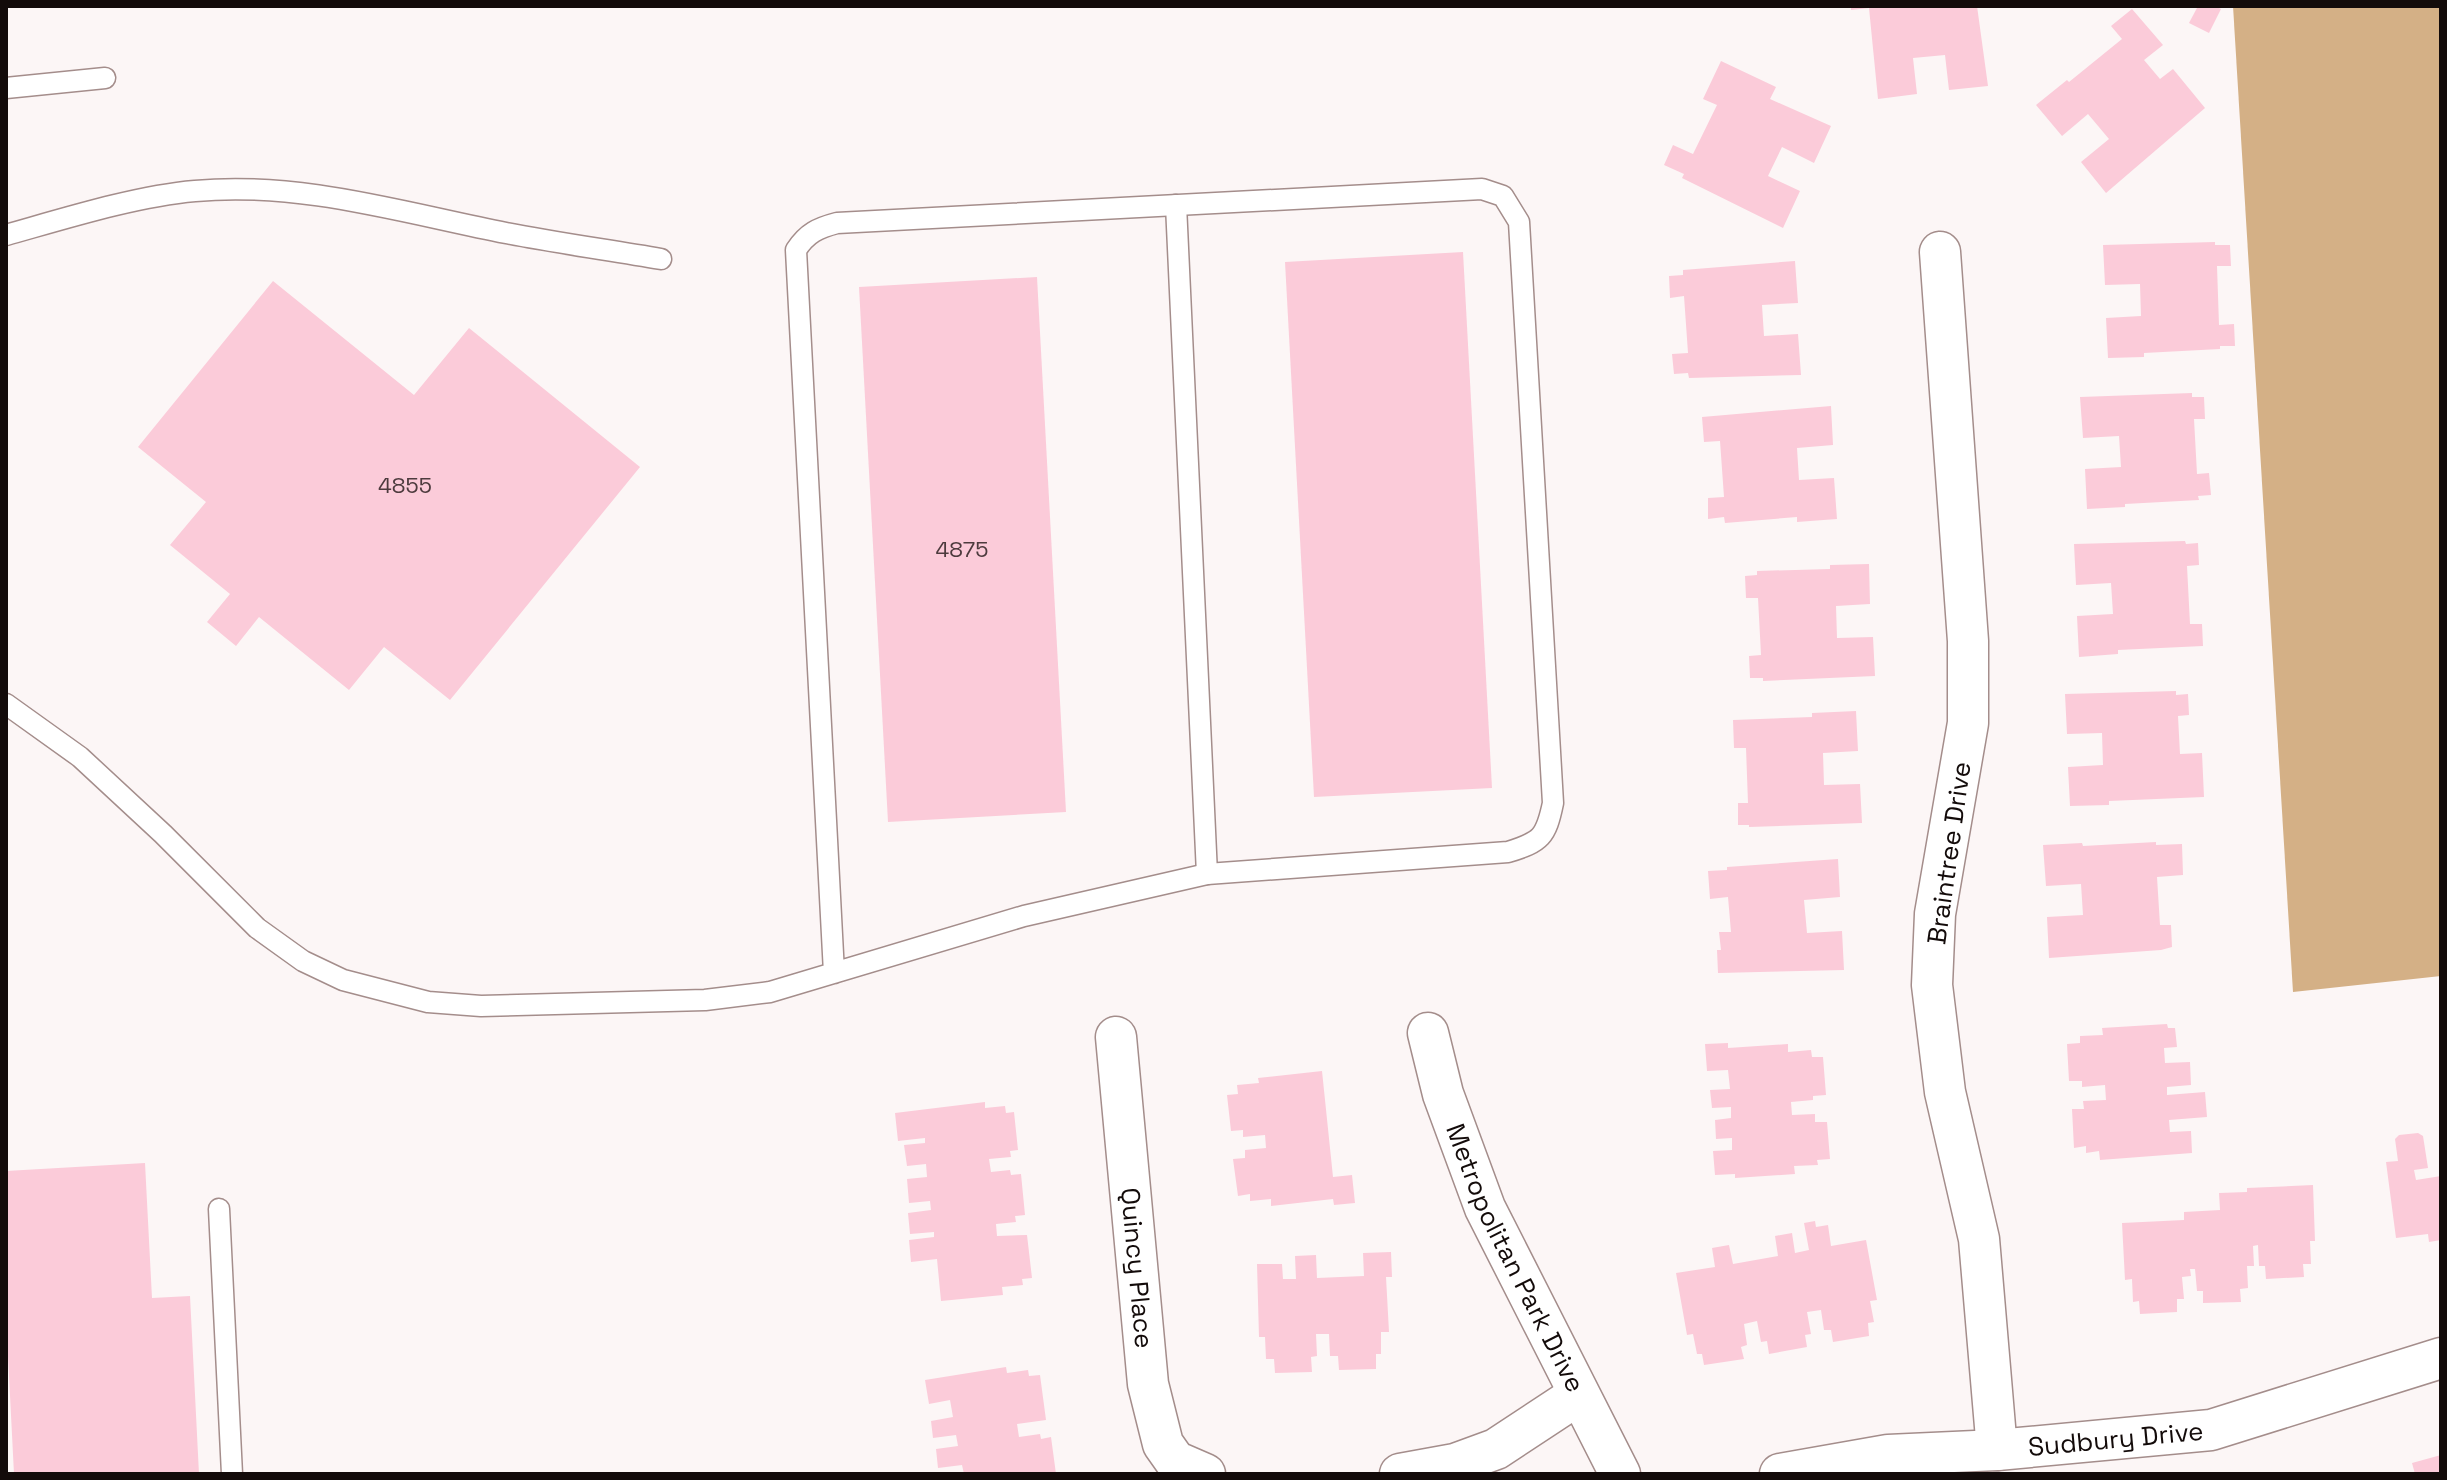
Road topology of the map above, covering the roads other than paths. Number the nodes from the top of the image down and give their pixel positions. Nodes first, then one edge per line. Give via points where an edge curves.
1 (105, 78) dead end
2 (6, 88) edge
3 (1176, 205) junction
4 (6, 235) edge
5 (1940, 252) dead end
6 (661, 259) dead end
7 (6, 704) edge
8 (1207, 874) junction
9 (834, 973) junction
10 (1428, 1033) dead end
11 (1116, 1037) dead end
12 (219, 1209) dead end
13 (2441, 1358) edge
14 (1578, 1395) junction
15 (1997, 1450) junction
16 (232, 1474) edge
17 (1205, 1474) edge
18 (1400, 1474) edge
19 (1620, 1474) edge
20 (1780, 1474) edge

1 - 2 lane
3 - 8 lane
3 - 8 lane via 1482,189 1503,196 1513,209 1519,222 1553,803 1548,826 1533,844 1508,852
3 - 9 lane via 837,223 805,236 796,250
4 - 6 lane via 194,191 260,190 362,202
5 - 15 street, Braintree Drive via 1968,641 1968,723 1935,914 1932,985 1945,1092 1979,1239
7 - 9 lane via 80,757 257,928 303,961 343,980 428,1002 481,1006 705,1000 770,992
8 - 9 lane via 1024,916
10 - 14 street, Metropolitan Park Drive via 1443,1094 1485,1208
11 - 17 street, Quincy Place via 1148,1384 1163,1444 1175,1461
12 - 16 lane
13 - 15 street, Sudbury Drive via 2211,1430
14 - 18 street via 1496,1449 1455,1464
14 - 19 street, Metropolitan Park Drive
15 - 20 street, Sudbury Drive via 1888,1455

